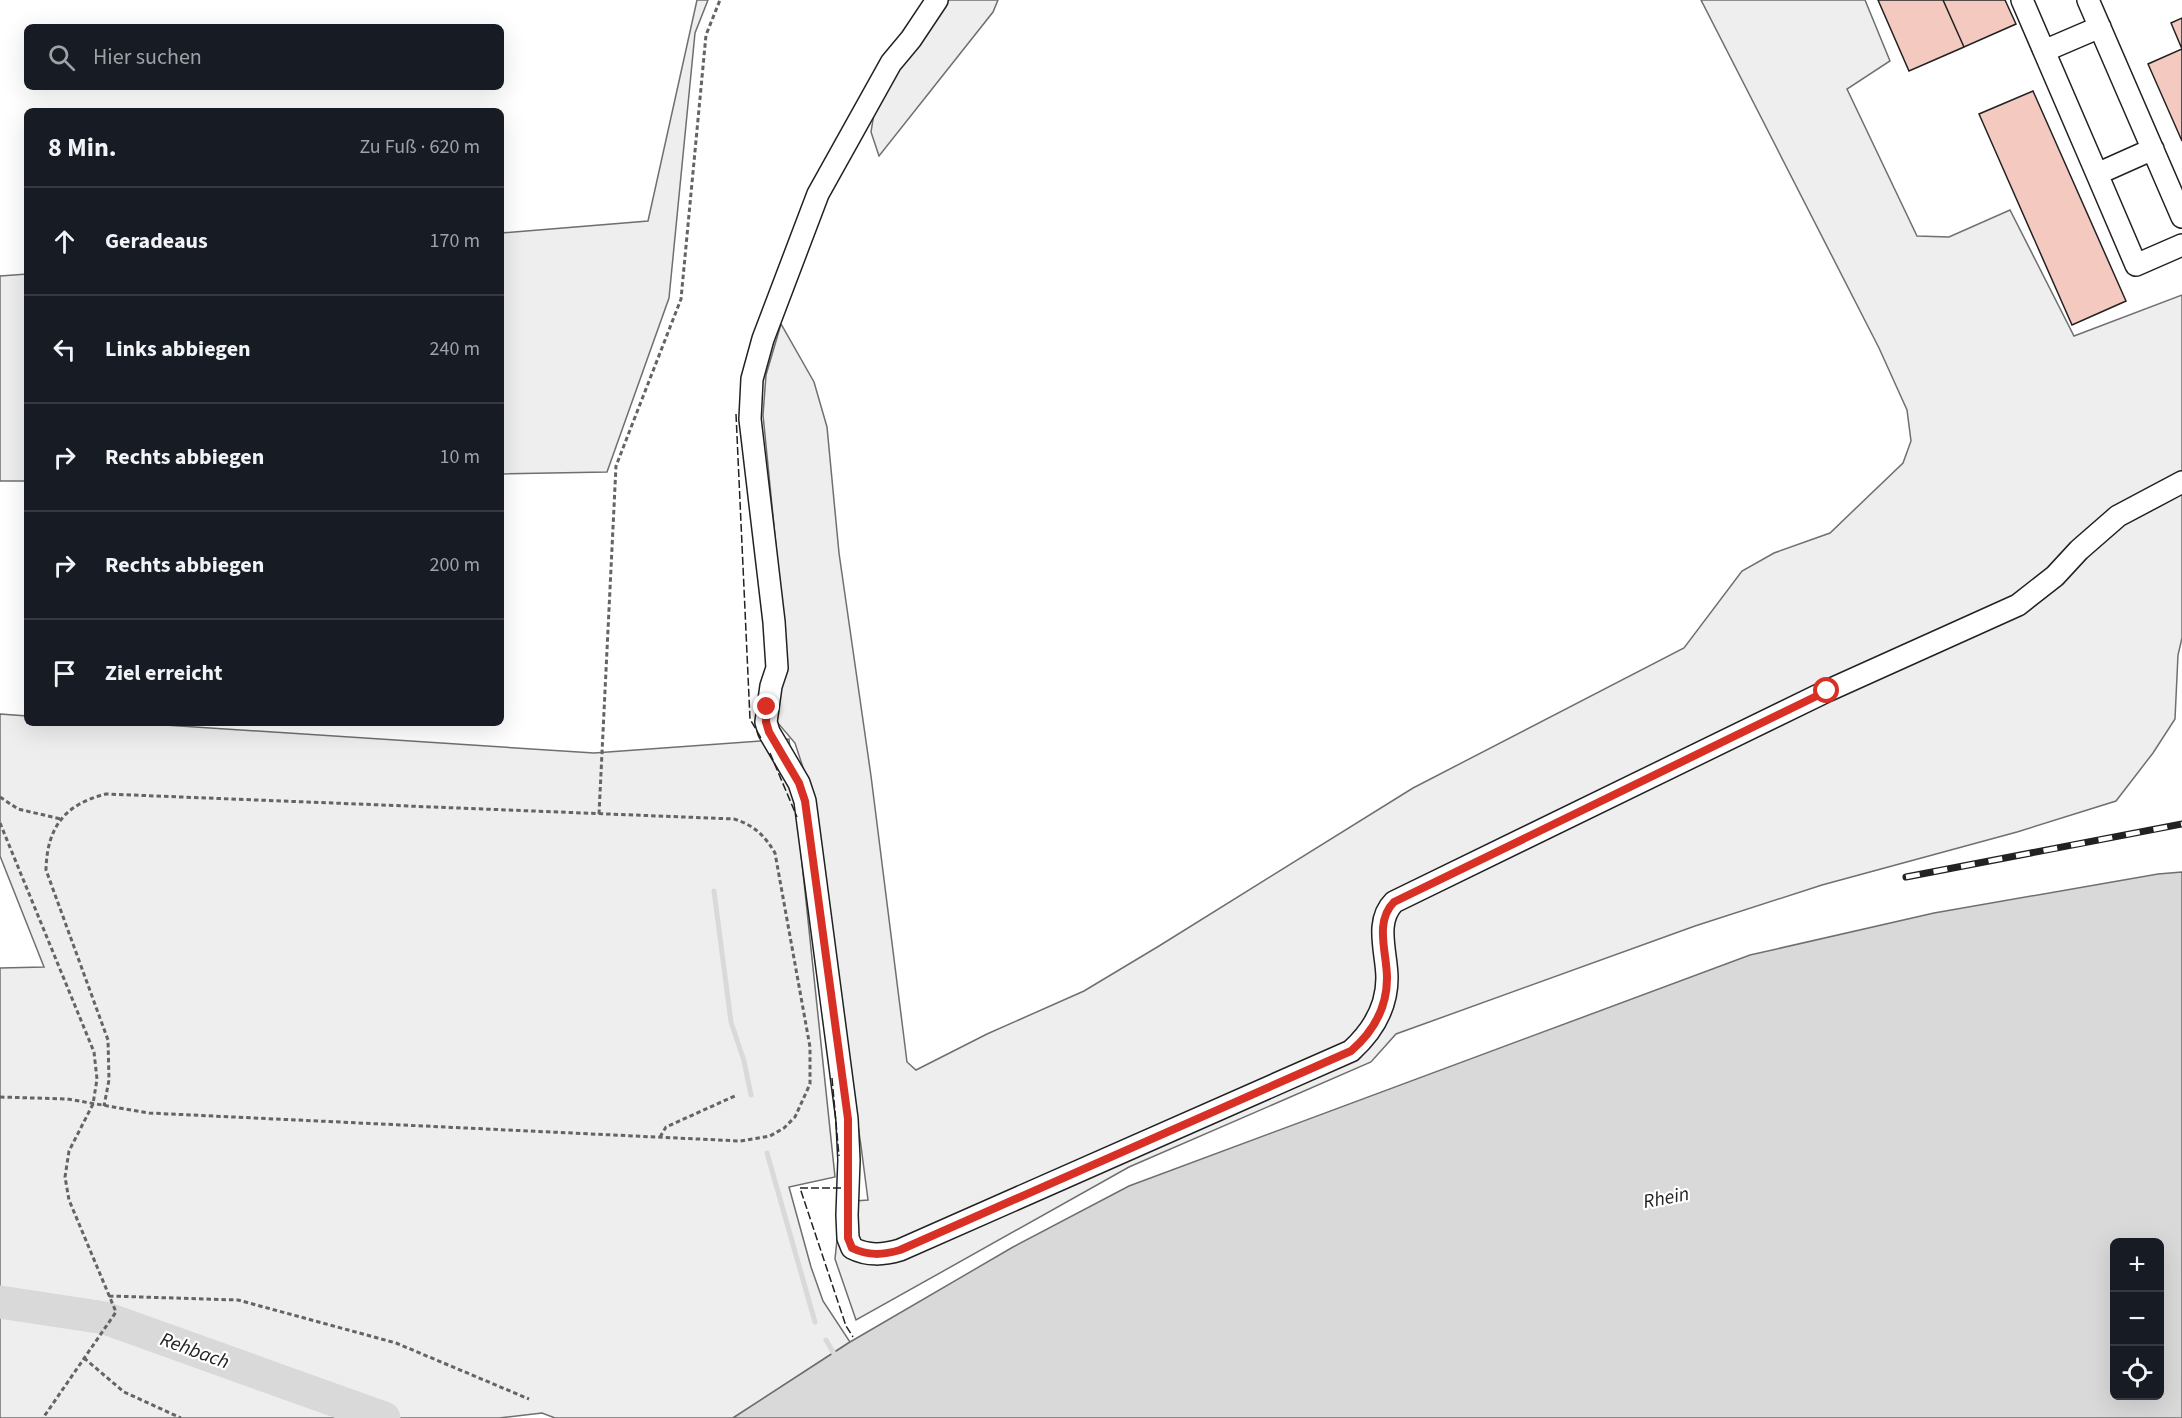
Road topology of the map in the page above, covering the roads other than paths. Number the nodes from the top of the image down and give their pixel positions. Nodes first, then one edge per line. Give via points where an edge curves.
1 (938, 0) edge
2 (2022, 0) edge
3 (2088, 0) edge
4 (2100, 27) junction
5 (2044, 51) junction
6 (2153, 149) junction
7 (2097, 174) junction
8 (2176, 188) edge
9 (2182, 217) edge
10 (2182, 245) edge
11 (2182, 482) edge

1 - 11 lane via 891,63 818,194 763,339 750,398 777,668 766,722 805,801 848,1119 848,1232 852,1248 858,1251 881,1255 900,1250 1351,1051 1370,1033 1382,1010 1387,979 1383,921 1394,902 1827,691 2018,605 2118,516
2 - 5 lane
3 - 4 lane
4 - 5 lane
4 - 6 lane
5 - 7 lane
6 - 7 lane
6 - 8 lane
7 - 10 lane via 2136,265
8 - 9 lane

